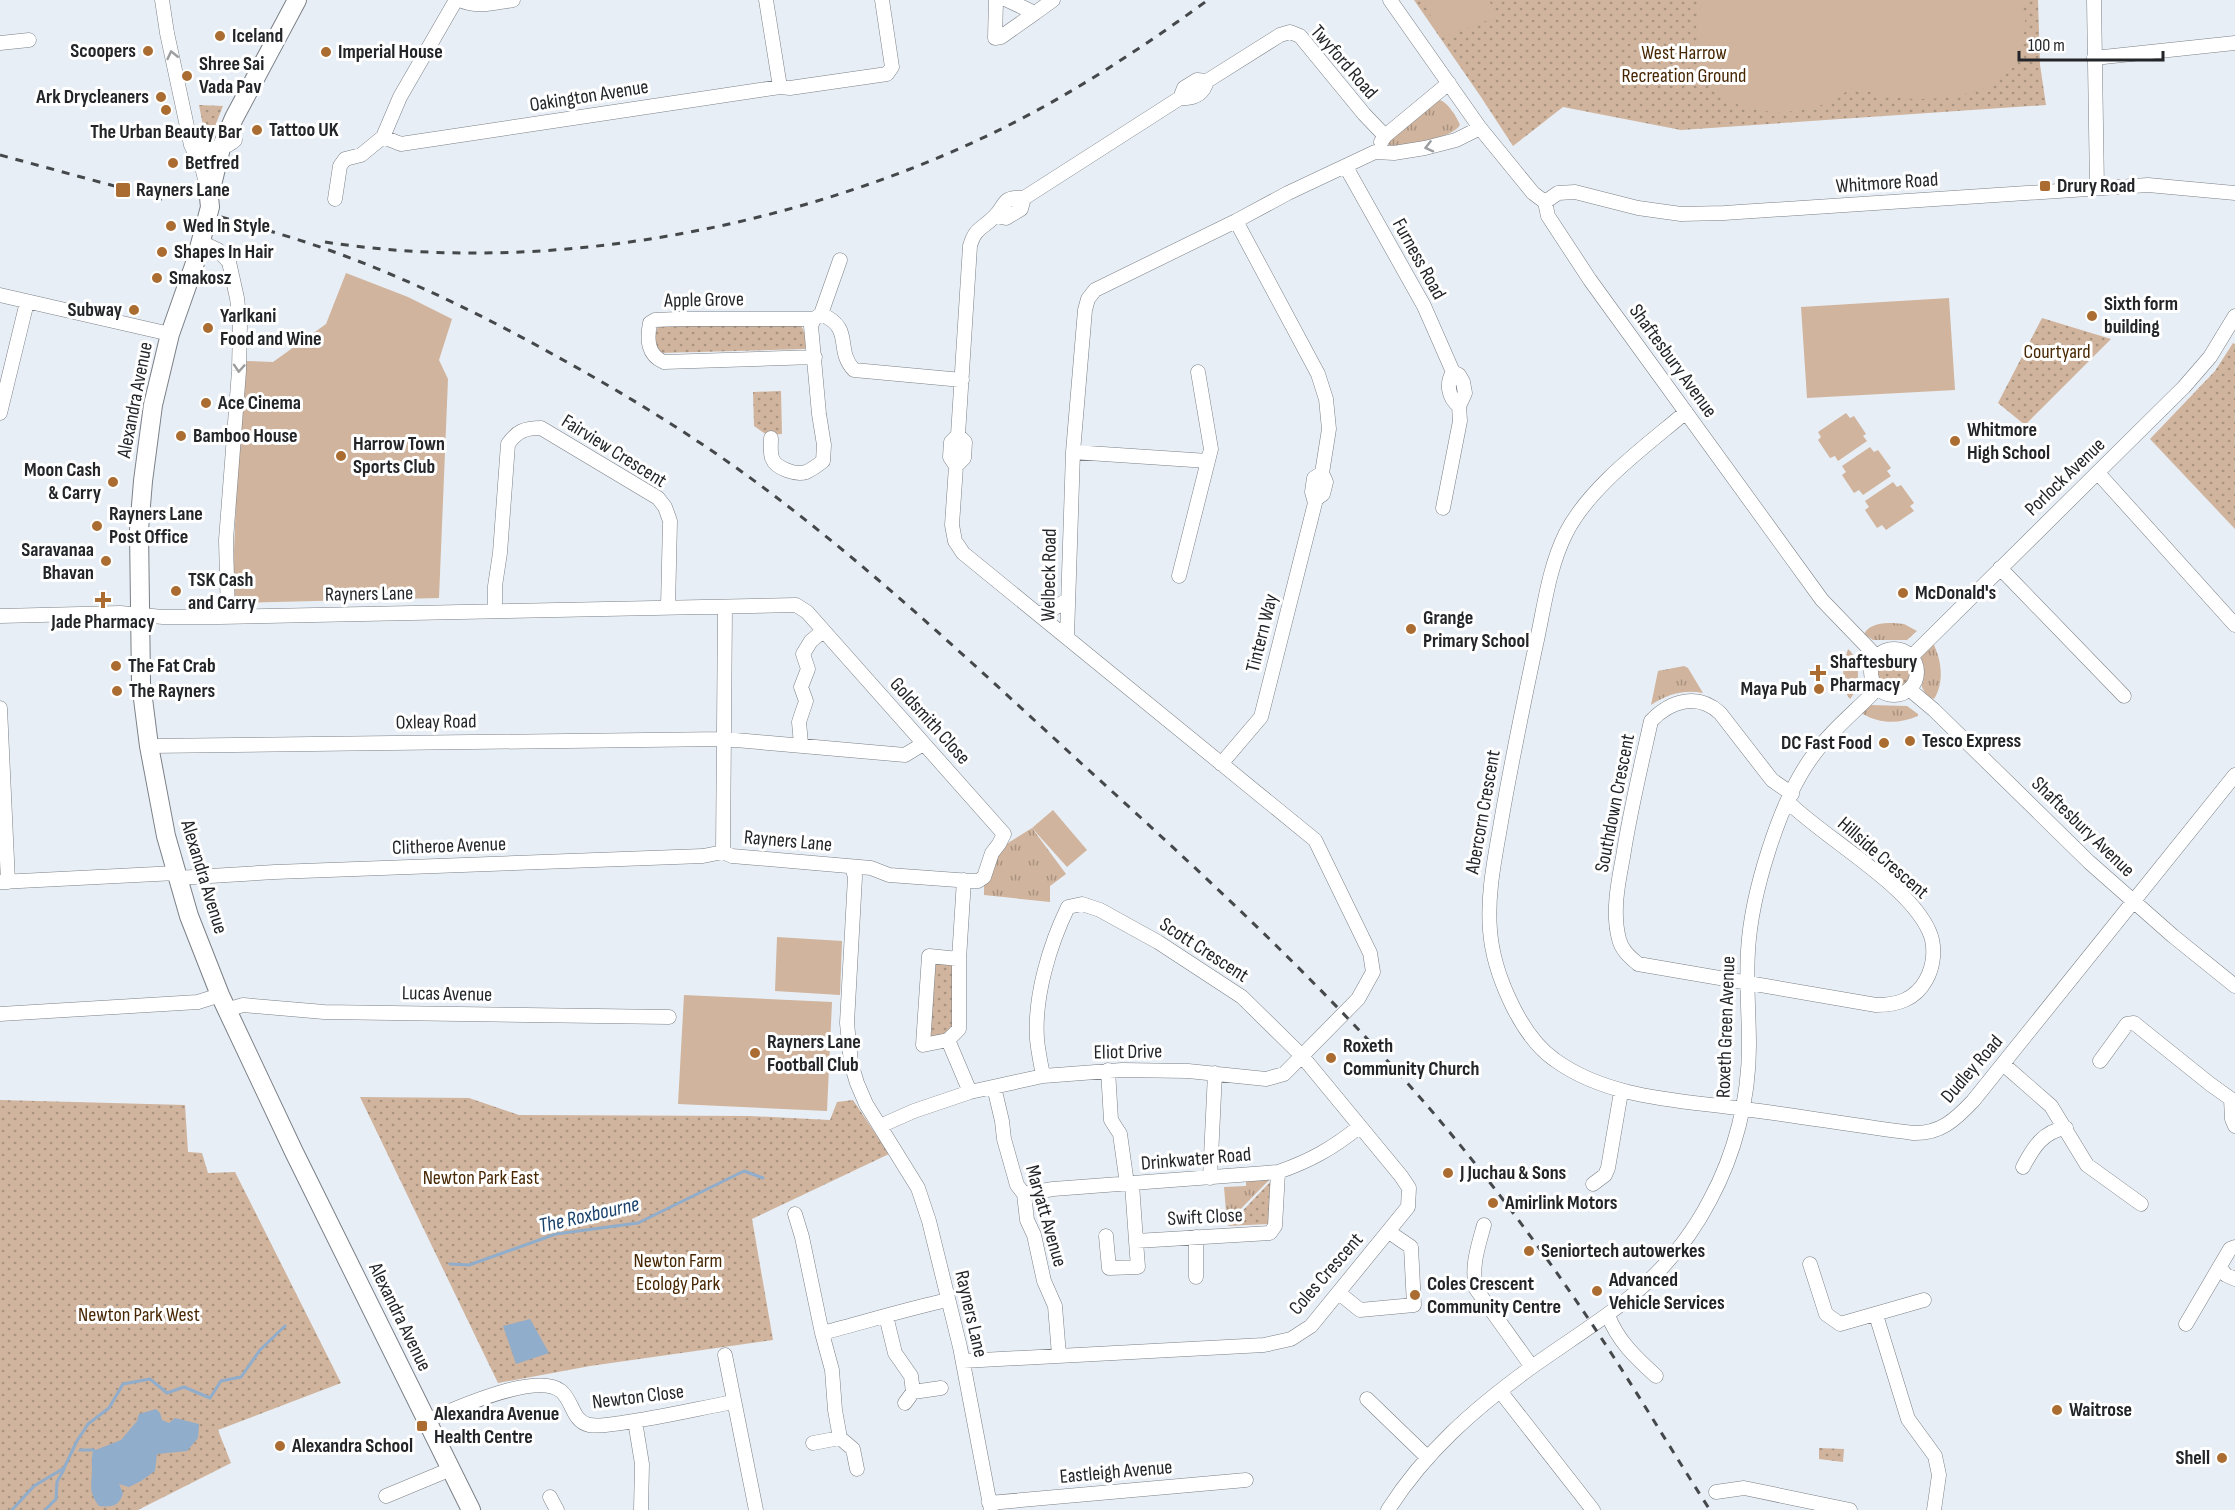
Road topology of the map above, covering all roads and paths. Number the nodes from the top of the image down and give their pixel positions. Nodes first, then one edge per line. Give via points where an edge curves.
1 (162, 0) edge
2 (297, 0) edge
3 (458, 0) edge
4 (513, 0) edge
5 (766, 0) edge
6 (882, 0) edge
7 (996, 0) edge
8 (1006, 0) edge
9 (1053, 0) edge
10 (1390, 0) edge
11 (2094, 0) edge
12 (1035, 13) junction
13 (29, 40) dead end
14 (0, 43) edge
15 (2235, 44) edge
16 (2094, 58) junction
17 (1449, 83) junction
18 (780, 87) junction
19 (1480, 128) junction
20 (190, 133) junction
21 (383, 136) junction
22 (1385, 136) junction
23 (228, 144) junction
24 (1375, 152) junction
25 (1346, 167) junction
26 (2097, 188) junction
27 (2235, 193) edge
28 (335, 199) dead end
29 (210, 202) junction
30 (1545, 202) junction
31 (1236, 221) junction
32 (201, 243) junction
33 (840, 260) dead end
34 (0, 295) edge
35 (27, 302) junction
36 (817, 316) junction
37 (2235, 316) edge
38 (170, 334) junction
39 (815, 357) junction
40 (1198, 372) dead end
41 (962, 380) junction
42 (1686, 412) junction
43 (0, 413) edge
44 (771, 438) dead end
45 (1072, 452) junction
46 (1208, 461) junction
47 (2098, 473) junction
48 (1443, 508) dead end
49 (2000, 568) junction
50 (1179, 576) dead end
51 (1067, 600) junction
52 (668, 607) junction
53 (725, 607) junction
54 (495, 610) junction
55 (1038, 614) junction
56 (0, 616) edge
57 (141, 616) junction
58 (228, 617) junction
59 (2235, 624) edge
60 (825, 633) junction
61 (1067, 636) junction
62 (1877, 657) junction
63 (1911, 657) junction
64 (1876, 687) junction
65 (1909, 689) junction
66 (2124, 696) dead end
67 (0, 708) edge
68 (724, 739) junction
69 (801, 744) junction
70 (923, 744) junction
71 (149, 746) junction
72 (1, 750) edge
73 (1221, 764) junction
74 (2235, 775) edge
75 (1790, 798) junction
76 (723, 852) junction
77 (852, 867) junction
78 (177, 875) junction
79 (964, 880) junction
80 (4, 882) edge
81 (2133, 902) junction
82 (959, 959) junction
83 (1747, 983) junction
84 (2235, 986) edge
85 (223, 1003) junction
86 (0, 1014) edge
87 (669, 1017) dead end
88 (948, 1040) junction
89 (1302, 1056) junction
90 (2100, 1061) dead end
91 (2003, 1064) junction
92 (1108, 1070) junction
93 (1215, 1073) junction
94 (1043, 1076) junction
95 (994, 1087) junction
96 (970, 1092) junction
97 (1621, 1092) junction
98 (1743, 1108) junction
99 (880, 1126) junction
100 (2235, 1126) edge
101 (1359, 1127) junction
102 (2066, 1128) junction
103 (2023, 1167) dead end
104 (1278, 1172) junction
105 (1210, 1178) junction
106 (1129, 1184) junction
107 (1593, 1184) dead end
108 (1024, 1194) junction
109 (2141, 1204) dead end
110 (795, 1214) dead end
111 (1484, 1225) dead end
112 (1389, 1232) junction
113 (1106, 1236) dead end
114 (1196, 1238) junction
115 (1136, 1241) junction
116 (2235, 1247) edge
117 (1810, 1264) dead end
118 (2220, 1268) junction
119 (1196, 1277) dead end
120 (2235, 1279) edge
121 (1339, 1293) junction
122 (948, 1300) junction
123 (1924, 1300) dead end
124 (1608, 1315) junction
125 (1876, 1315) junction
126 (886, 1317) junction
127 (2187, 1324) dead end
128 (822, 1333) junction
129 (725, 1355) dead end
130 (1059, 1355) junction
131 (963, 1361) junction
132 (1532, 1367) junction
133 (1656, 1376) dead end
134 (940, 1388) dead end
135 (1500, 1391) junction
136 (1367, 1399) dead end
137 (733, 1402) junction
138 (426, 1421) junction
139 (635, 1421) junction
140 (840, 1438) junction
141 (813, 1443) dead end
142 (1427, 1457) junction
143 (451, 1469) junction
144 (857, 1469) dead end
145 (1245, 1480) dead end
146 (1716, 1492) dead end
147 (386, 1496) dead end
148 (550, 1497) dead end
149 (990, 1506) edge
150 (1395, 1507) edge
151 (471, 1510) edge
152 (557, 1510) edge
153 (641, 1510) edge
154 (756, 1510) edge
155 (1593, 1510) edge
156 (1850, 1510) edge
157 (1934, 1510) edge

20 -> 1 street
2 - 23 main road via 234,118
3 - 4 street via 468,4
3 - 21 street via 400,97
5 - 18 street
6 - 18 street, Oakington Avenue via 892,66 887,74
7 - 12 street via 995,38
8 - 12 street
9 - 12 street
10 - 17 street, Shaftesbury Avenue
11 - 16 street
13 - 14 street
15 - 16 street
16 - 26 street
17 - 19 street, Shaftesbury Avenue
17 - 22 street
18 - 21 street, Oakington Avenue via 401,144
19 -> 24 street, Welbeck Road via 1456,140 1425,148
19 - 30 street, Shaftesbury Avenue via 1533,193
20 - 23 street via 204,147
20 - 29 street
21 - 28 street via 370,149 345,159 340,166
22 - 24 street
22 - 41 street, Twyford Road via 1300,36 1290,32 1280,35 1207,81 1204,91 1192,99 1180,98 1024,198 1021,209 1006,218 996,216 980,227 970,246
23 - 29 main road, Alexandra Avenue
23 - 29 main road, Alexandra Avenue via 235,149 218,198
24 - 25 street, Welbeck Road
25 - 31 street, Welbeck Road
25 - 48 street, Furness Road via 1424,306 1453,372 1463,382 1465,393 1459,406 1460,421
26 - 27 street, Whitmore Road via 2148,185
26 - 30 street, Whitmore Road via 1724,213 1681,214 1638,208 1575,192 1558,194
29 - 32 main road, Alexandra Avenue
30 - 42 street, Shaftesbury Avenue via 1548,216 1590,280
31 - 45 street, Welbeck Road via 1095,290 1088,299
31 - 73 street, Tintern Way via 1318,374 1329,429 1322,473 1325,488 1315,500 1261,717
32 - 38 main road, Alexandra Avenue
32 -> 58 street via 218,250 229,262 240,323 226,540
33 - 36 street
34 - 35 street
35 - 38 street
35 - 43 street
36 - 39 street via 811,326
36 - 39 street, Apple Grove via 655,320 649,329 649,348 664,362
36 - 41 street via 837,323 847,363 854,370
37 - 47 street, Porlock Avenue via 2210,357 2184,387
38 - 57 main road, Alexandra Avenue via 153,405 142,481
39 - 44 street via 823,460 802,473 784,469 772,457
40 - 46 street via 1211,440
41 - 55 street, Twyford Road via 958,435 965,442 964,458 956,466 952,525 956,541 963,553
42 - 62 street, Shaftesbury Avenue via 1822,600
42 - 97 street, Abercorn Crescent via 1619,468 1566,533 1549,578 1490,887 1494,951 1503,982 1522,1022 1552,1058 1572,1072
45 - 46 street
45 - 51 street, Welbeck Road
46 - 50 street
47 - 49 street, Porlock Avenue
47 - 59 street
49 - 63 street, Porlock Avenue
49 - 66 street
51 - 55 street
51 - 61 street, Welbeck Road
52 - 53 street, Rayners Lane
52 - 54 street, Rayners Lane
52 - 54 street, Fairview Crescent via 670,521 658,498 549,432 526,428 515,433 508,444
53 - 60 street, Goldsmith Close via 796,605
53 - 68 street, Rayners Lane
54 - 58 street, Rayners Lane
55 - 61 street, Twyford Road
56 - 57 street, Rayners Lane
57 - 58 street, Rayners Lane
57 - 71 main road, Alexandra Avenue via 140,673
60 - 69 street via 811,641 803,654 808,669 801,687 806,701 799,722
60 - 70 street, Goldsmith Close
61 - 73 street, Welbeck Road
62 - 63 street via 1895,649
62 - 64 street via 1871,671
63 - 65 street via 1917,672
64 - 65 street via 1896,695
64 - 75 street, Roxeth Green Avenue via 1812,755
65 - 81 street, Shaftesbury Avenue
67 - 72 street
68 - 69 street, Oxleay Road
68 - 71 street, Oxleay Road
68 - 76 street, Rayners Lane
69 - 70 street, Oxleay Road via 905,755
70 - 79 street, Goldsmith Close via 1004,834 984,877 978,881
71 - 78 main road, Alexandra Avenue
72 - 80 street
73 - 89 street, Welbeck Road via 1315,840 1371,953 1373,972 1358,999
74 - 81 street, Dudley Road
75 - 83 street, Roxeth Green Avenue via 1764,866 1748,947
75 - 83 street, Hillside Crescent via 1881,877 1924,921 1932,938 1929,975 1920,990 1892,1005
75 - 83 street, Southdown Crescent via 1711,705 1680,702 1661,710 1651,721 1619,878 1619,940 1624,952 1638,964
76 - 77 street, Rayners Lane
76 - 78 street, Clitheroe Avenue via 703,856
77 - 79 street via 871,868 889,875
77 - 99 street, Rayners Lane via 855,877 848,1045 857,1083
78 - 80 street, Clitheroe Avenue
78 - 85 main road, Alexandra Avenue
79 - 82 street
81 - 84 street, Shaftesbury Avenue
81 - 91 street, Dudley Road
82 - 88 street via 959,1029
82 - 88 street via 929,956 923,1045
83 - 98 street, Roxeth Green Avenue via 1749,1047
85 - 86 street, Lucas Avenue
85 - 87 street, Lucas Avenue via 324,1012
85 - 138 main road, Alexandra Avenue
88 - 96 street
89 - 93 street, Eliot Drive via 1284,1074 1266,1079
89 - 94 street, Scott Crescent via 1242,997 1158,942 1082,904 1068,907 1046,966 1037,1038
89 - 101 street, Coles Crescent
90 - 100 street via 2127,1024 2134,1023 2231,1099
91 - 98 street, Dudley Road via 1958,1116 1943,1128 1924,1134
91 - 102 street via 2051,1106
92 - 93 street, Eliot Drive
92 - 94 street, Eliot Drive
92 - 106 street via 1111,1120 1120,1134
93 - 105 street
94 - 95 street, Eliot Drive
95 - 96 street, Eliot Drive
95 - 108 street, Maryatt Avenue via 1004,1139 1017,1185
96 - 99 street, Eliot Drive
97 - 98 street, Abercorn Crescent
97 - 107 street via 1608,1168
98 - 124 street, Roxeth Green Avenue via 1725,1172 1695,1228 1673,1258
99 - 122 street, Rayners Lane via 918,1188
101 - 104 street, Drinkwater Road via 1335,1146
101 - 112 street, Coles Crescent via 1409,1188 1408,1207
102 - 103 street via 2046,1134
102 - 109 street via 2087,1166
104 - 105 street, Drinkwater Road
104 - 114 street, Swift Close via 1275,1227 1270,1233
105 - 106 street, Drinkwater Road
106 - 108 street, Drinkwater Road
106 - 115 street
108 - 130 street, Maryatt Avenue via 1044,1281 1055,1306
110 - 128 street
111 - 132 street via 1474,1261 1476,1289
112 - 121 street, Coles Crescent
112 - 121 street via 1412,1247 1414,1305 1360,1310
113 - 115 street via 1109,1268 1138,1267
114 - 115 street, Swift Close
114 - 119 street
116 - 118 street
117 - 125 street via 1826,1314 1840,1324
118 - 120 street
118 - 127 street
121 - 130 street, Coles Crescent via 1311,1326 1291,1339 1264,1345
122 - 126 street
122 - 131 street, Rayners Lane
123 - 125 street
124 - 132 street, Roxeth Green Avenue
124 - 133 street via 1614,1330
125 - 157 street via 1908,1419 1935,1456 1939,1475
126 - 128 street
126 - 134 street via 895,1353 911,1376 909,1398
128 - 140 street via 832,1370
129 - 137 street
130 - 131 street, Coles Crescent
131 - 149 street, Rayners Lane
132 - 135 street, Roxeth Green Avenue
135 - 142 street, Roxeth Green Avenue
135 - 155 street
136 - 142 street
137 - 139 street, Newton Close
137 - 154 street
138 - 139 street, Newton Close via 484,1396 545,1385 560,1390 578,1418 588,1425
138 - 143 main road, Alexandra Avenue
139 - 153 street via 642,1464
140 - 141 street
140 - 144 street via 853,1449
142 - 150 street, Roxeth Green Avenue
143 - 147 street
143 - 151 main road, Alexandra Avenue
145 - 149 street, Eastleigh Avenue
146 - 156 street via 1744,1488
148 - 152 street

